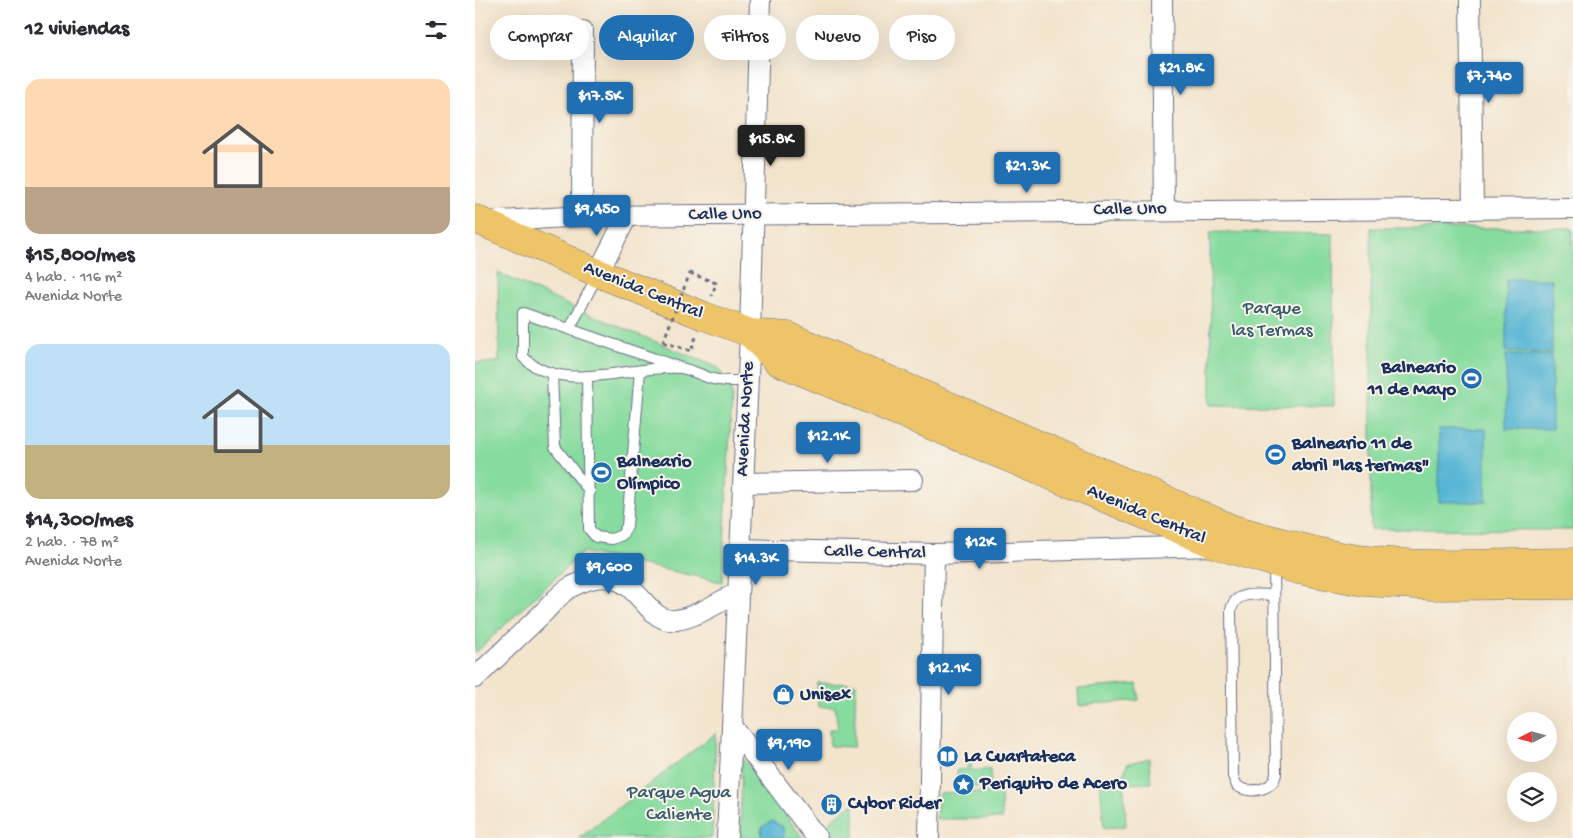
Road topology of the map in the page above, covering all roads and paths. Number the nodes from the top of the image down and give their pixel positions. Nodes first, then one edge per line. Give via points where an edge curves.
1 (760, 0) edge
2 (1162, 0) edge
3 (1470, 0) edge
4 (583, 60) edge
5 (1573, 208) edge
6 (1473, 209) junction
7 (1164, 210) junction
8 (752, 214) junction
9 (582, 216) junction
10 (627, 216) junction
11 (479, 221) edge
12 (598, 274) junction
13 (716, 283) dead end
14 (570, 328) junction
15 (750, 333) junction
16 (691, 351) dead end
17 (681, 368) junction
18 (640, 371) junction
19 (552, 374) junction
20 (587, 376) junction
21 (748, 381) junction
22 (913, 480) dead end
23 (743, 483) junction
24 (590, 492) junction
25 (1219, 546) junction
26 (740, 549) junction
27 (934, 554) junction
28 (1573, 562) edge
29 (1274, 563) junction
30 (1573, 585) edge
31 (738, 592) junction
32 (1274, 595) junction
33 (475, 678) edge
34 (732, 726) junction
35 (727, 838) edge
36 (817, 838) edge
37 (929, 838) edge

1 - 8 street, Avenida Norte
2 - 7 street
3 - 6 street
4 - 9 street
5 - 6 street, Calle Uno
6 - 7 street, Calle Uno
7 - 8 street, Calle Uno
8 - 10 street, Calle Uno
8 - 15 street, Avenida Norte
9 - 10 street, Calle Uno
9 - 11 street, Calle Uno
10 - 12 street
11 - 12 main road, Avenida Central
12 - 14 lane
12 - 15 main road, Avenida Central
13 - 16 path, bridge via 690,273 663,342
14 - 17 lane
14 - 19 lane via 523,313 523,357
15 - 21 street, Avenida Norte
15 - 25 main road, Avenida Central via 777,361
15 - 28 main road, Avenida Central via 787,336 1233,529 1366,560
17 - 18 lane
17 - 21 lane via 715,380
18 - 20 lane
18 - 24 lane via 627,526 622,535 602,538 592,534 588,523
19 - 20 lane
19 - 24 lane via 555,447
20 - 24 lane
21 - 23 street, Avenida Norte
22 - 23 street
23 - 26 street, Avenida Norte
25 - 27 street, Calle Central
25 - 29 main road, Avenida Central
26 - 27 street, Calle Central
26 - 31 street, Avenida Norte
27 - 37 street
29 - 30 main road, Avenida Central via 1364,582 1432,586
29 - 32 lane
31 - 33 street via 675,620 650,610 631,586 613,577 591,579 570,587
31 - 34 street, Avenida Norte
32 - 32 lane via 1276,774 1268,788 1248,790 1237,786 1233,776 1231,610 1235,599 1240,596
34 - 35 street, Avenida Norte
34 - 36 street

